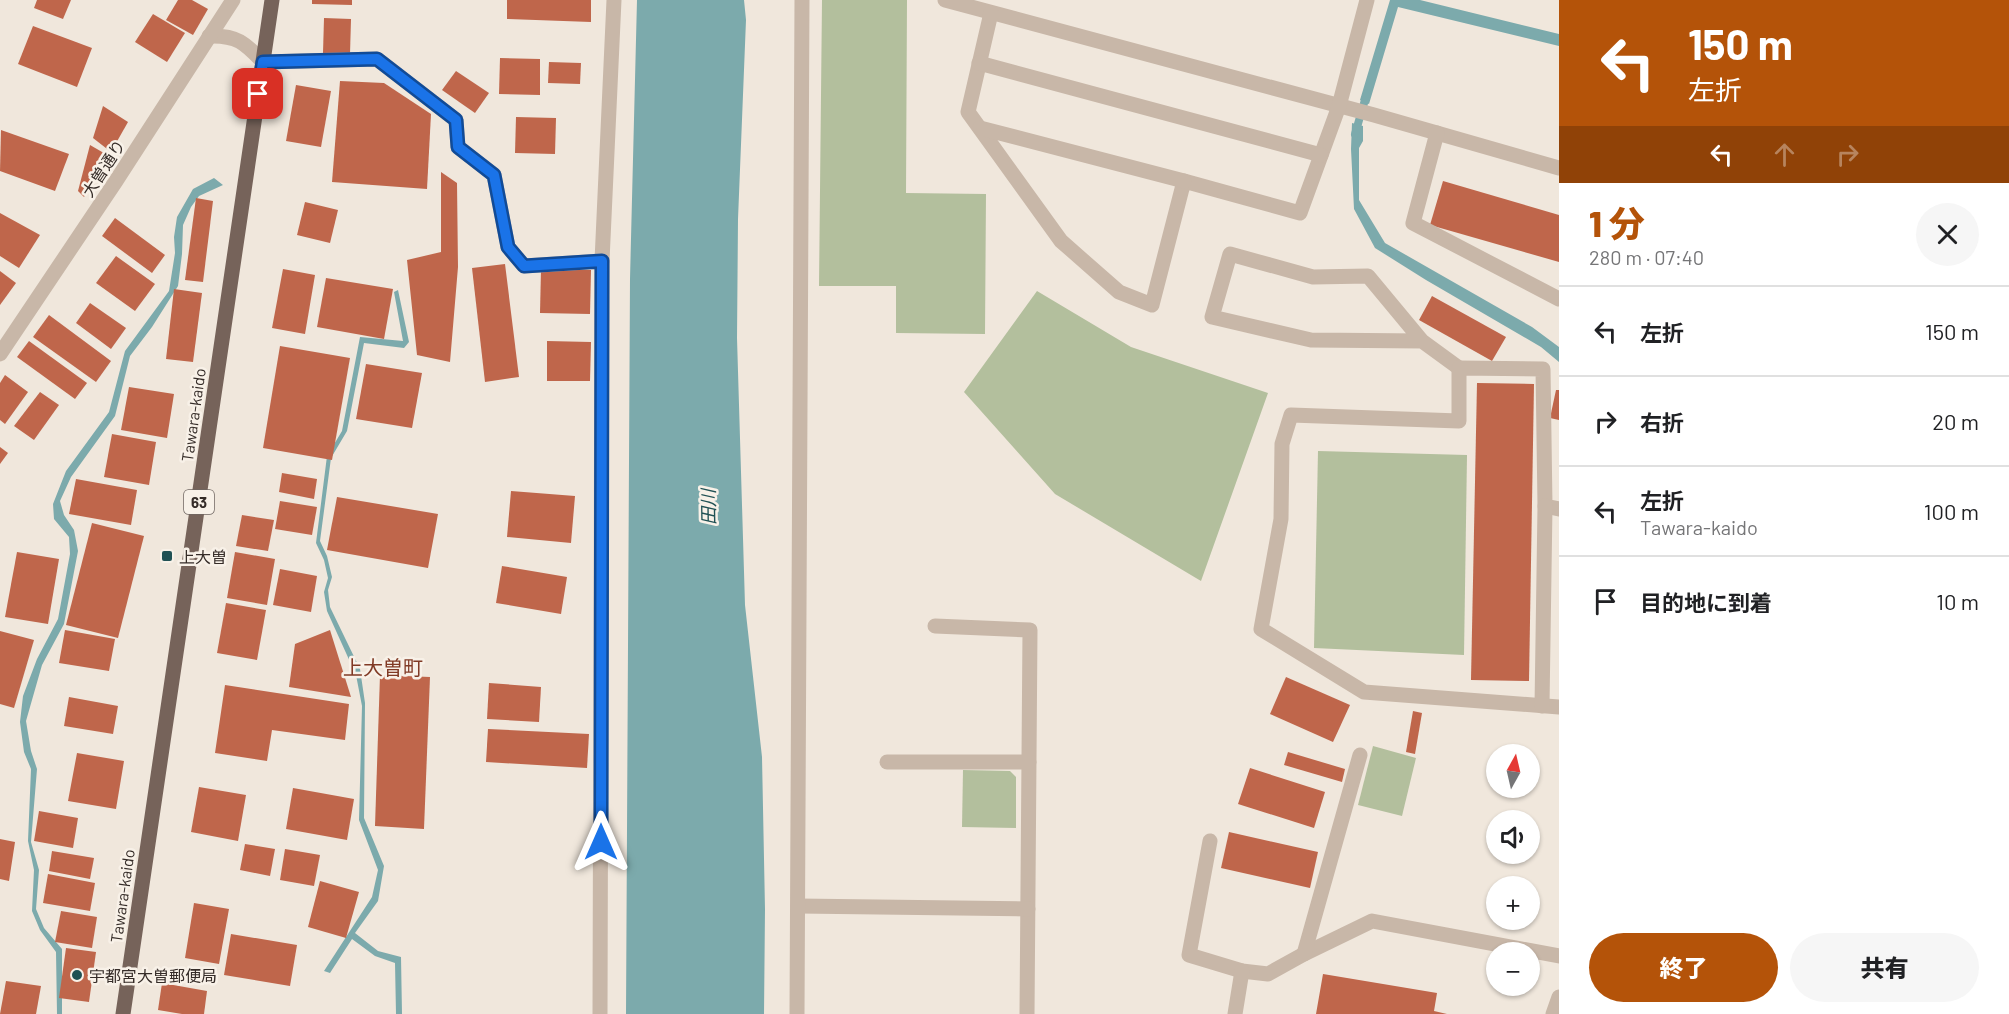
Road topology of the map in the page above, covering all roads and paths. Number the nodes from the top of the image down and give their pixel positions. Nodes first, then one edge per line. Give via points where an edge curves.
1 (272, 0) edge
2 (614, 0) edge
3 (802, 0) edge
4 (945, 0) edge
5 (1367, 0) edge
6 (231, 1) edge
7 (991, 14) junction
8 (209, 36) junction
9 (263, 62) junction
10 (979, 63) junction
11 (1339, 106) junction
12 (980, 128) junction
13 (1437, 133) junction
14 (1321, 155) junction
15 (1559, 168) edge
16 (1184, 181) junction
17 (602, 261) junction
18 (1559, 299) edge
19 (1422, 341) junction
20 (0, 354) edge
21 (1459, 368) junction
22 (1552, 507) edge
23 (934, 626) dead end
24 (1542, 706) junction
25 (1559, 707) edge
26 (1360, 754) dead end
27 (887, 762) dead end
28 (1029, 762) junction
29 (1210, 842) dead end
30 (798, 906) junction
31 (1028, 909) junction
32 (1304, 954) junction
33 (1559, 956) edge
34 (1242, 971) junction
35 (1559, 998) edge
36 (123, 1014) edge
37 (600, 1014) edge
38 (797, 1014) edge
39 (1028, 1014) edge
40 (1235, 1014) edge
41 (1553, 1014) edge

1 - 9 main road, Tawara-kaido / 63
2 - 17 street
3 - 30 street
4 - 7 street
5 - 11 street
6 - 8 street, 大曽通り
7 - 10 street
7 - 11 street
8 - 9 street via 235,38
8 - 20 street, 大曽通り
9 - 17 street via 377,59 456,120 458,147 494,175 508,247 524,266
9 - 36 main road, Tawara-kaido / 63
10 - 12 street via 968,112
10 - 14 street
11 - 13 street
11 - 14 street
12 - 16 street
12 - 16 street via 1060,241 1119,292 1152,305
13 - 15 street
13 - 18 street via 1413,223
14 - 16 street via 1300,213
17 - 37 street
19 - 19 street via 1311,340 1212,317 1230,254 1313,277 1368,276
19 - 21 street
21 - 22 street via 1543,369
21 - 24 street via 1459,422 1291,415 1282,444 1281,519 1261,629 1364,692
22 - 24 street
23 - 28 street via 1030,630
24 - 25 street
26 - 32 street
27 - 28 street
28 - 31 street
29 - 34 street via 1188,955
30 - 31 street
30 - 38 street
31 - 39 street
32 - 33 street via 1372,921
32 - 34 street via 1268,974
34 - 40 street
35 - 41 street

